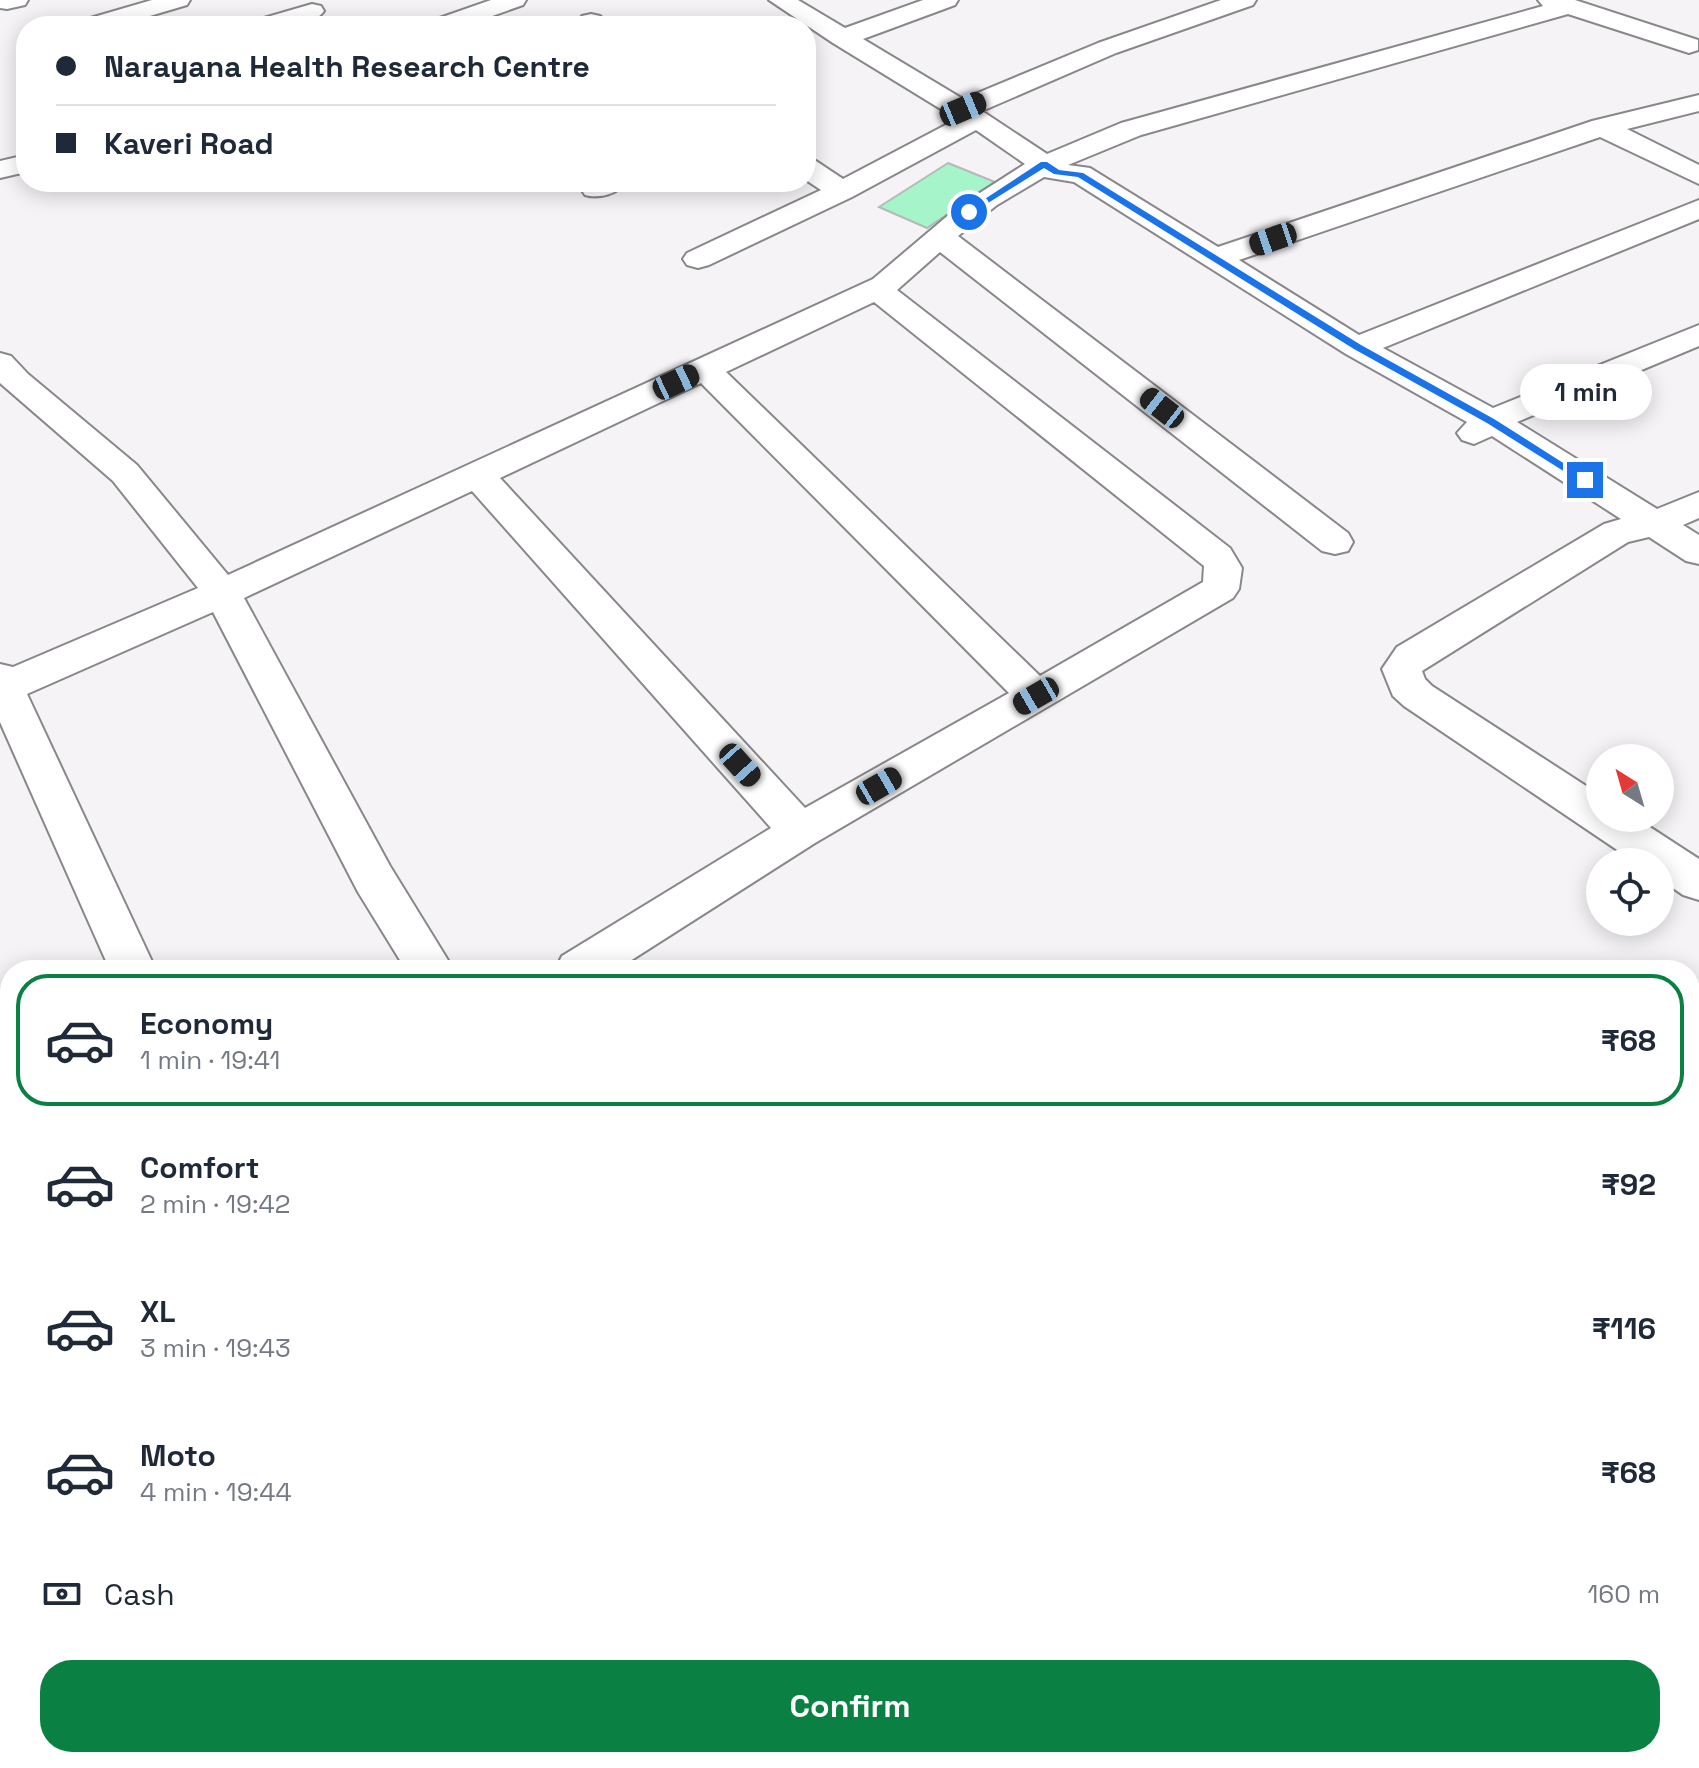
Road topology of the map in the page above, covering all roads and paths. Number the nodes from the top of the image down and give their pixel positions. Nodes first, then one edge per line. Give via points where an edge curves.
1 (178, 0) edge
2 (441, 0) edge
3 (514, 0) edge
4 (781, 0) edge
5 (946, 0) edge
6 (1244, 0) edge
7 (1560, 3) edge
8 (305, 6) edge
9 (123, 16) edge
10 (284, 16) edge
11 (467, 16) edge
12 (484, 16) edge
13 (807, 16) edge
14 (816, 22) edge
15 (842, 38) junction
16 (1689, 45) dead end
17 (1699, 103) edge
18 (970, 114) junction
19 (1602, 127) junction
20 (1050, 168) junction
21 (816, 174) edge
22 (1699, 176) edge
23 (842, 191) junction
24 (1699, 209) edge
25 (940, 237) junction
26 (698, 259) dead end
27 (1213, 259) junction
28 (876, 289) junction
29 (1699, 335) edge
30 (1357, 347) junction
31 (0, 363) edge
32 (705, 369) junction
33 (1479, 430) junction
34 (477, 475) junction
35 (1699, 504) edge
36 (1655, 524) junction
37 (1617, 532) junction
38 (1335, 542) dead end
39 (1699, 552) edge
40 (1699, 584) edge
41 (222, 593) junction
42 (2, 685) edge
43 (1036, 696) junction
44 (1586, 807) edge
45 (800, 831) junction
46 (1624, 832) edge
47 (1699, 882) edge
48 (128, 960) edge
49 (425, 960) edge
50 (594, 960) edge

1 - 9 street
2 - 11 street
3 - 12 street
4 - 13 street
5 - 15 street
6 - 18 street via 1107,48
7 - 16 street
7 - 20 street via 1131,129
8 - 10 street
14 - 15 street
15 - 18 street
17 - 19 street
18 - 20 street
18 - 23 street
19 - 22 street
19 - 27 street
20 - 25 street via 969,212
20 - 27 street via 1080,174
20 - 33 street via 1057,185
21 - 23 street
23 - 26 street
24 - 30 street
25 - 28 street
25 - 38 street
27 - 30 street
28 - 32 street
28 - 43 street via 1217,557 1224,568 1220,589
29 - 33 street
30 - 33 street
31 - 41 street via 125,473
32 - 34 street
32 - 43 street
33 - 36 street
33 - 37 street
34 - 41 street
34 - 45 street
35 - 36 street
36 - 37 street
36 - 39 street
37 - 40 street
37 - 44 street via 1411,657 1402,669 1407,686 1418,696
41 - 42 street
41 - 49 street via 374,879
42 - 48 street
43 - 45 street
45 - 50 street
46 - 47 street

